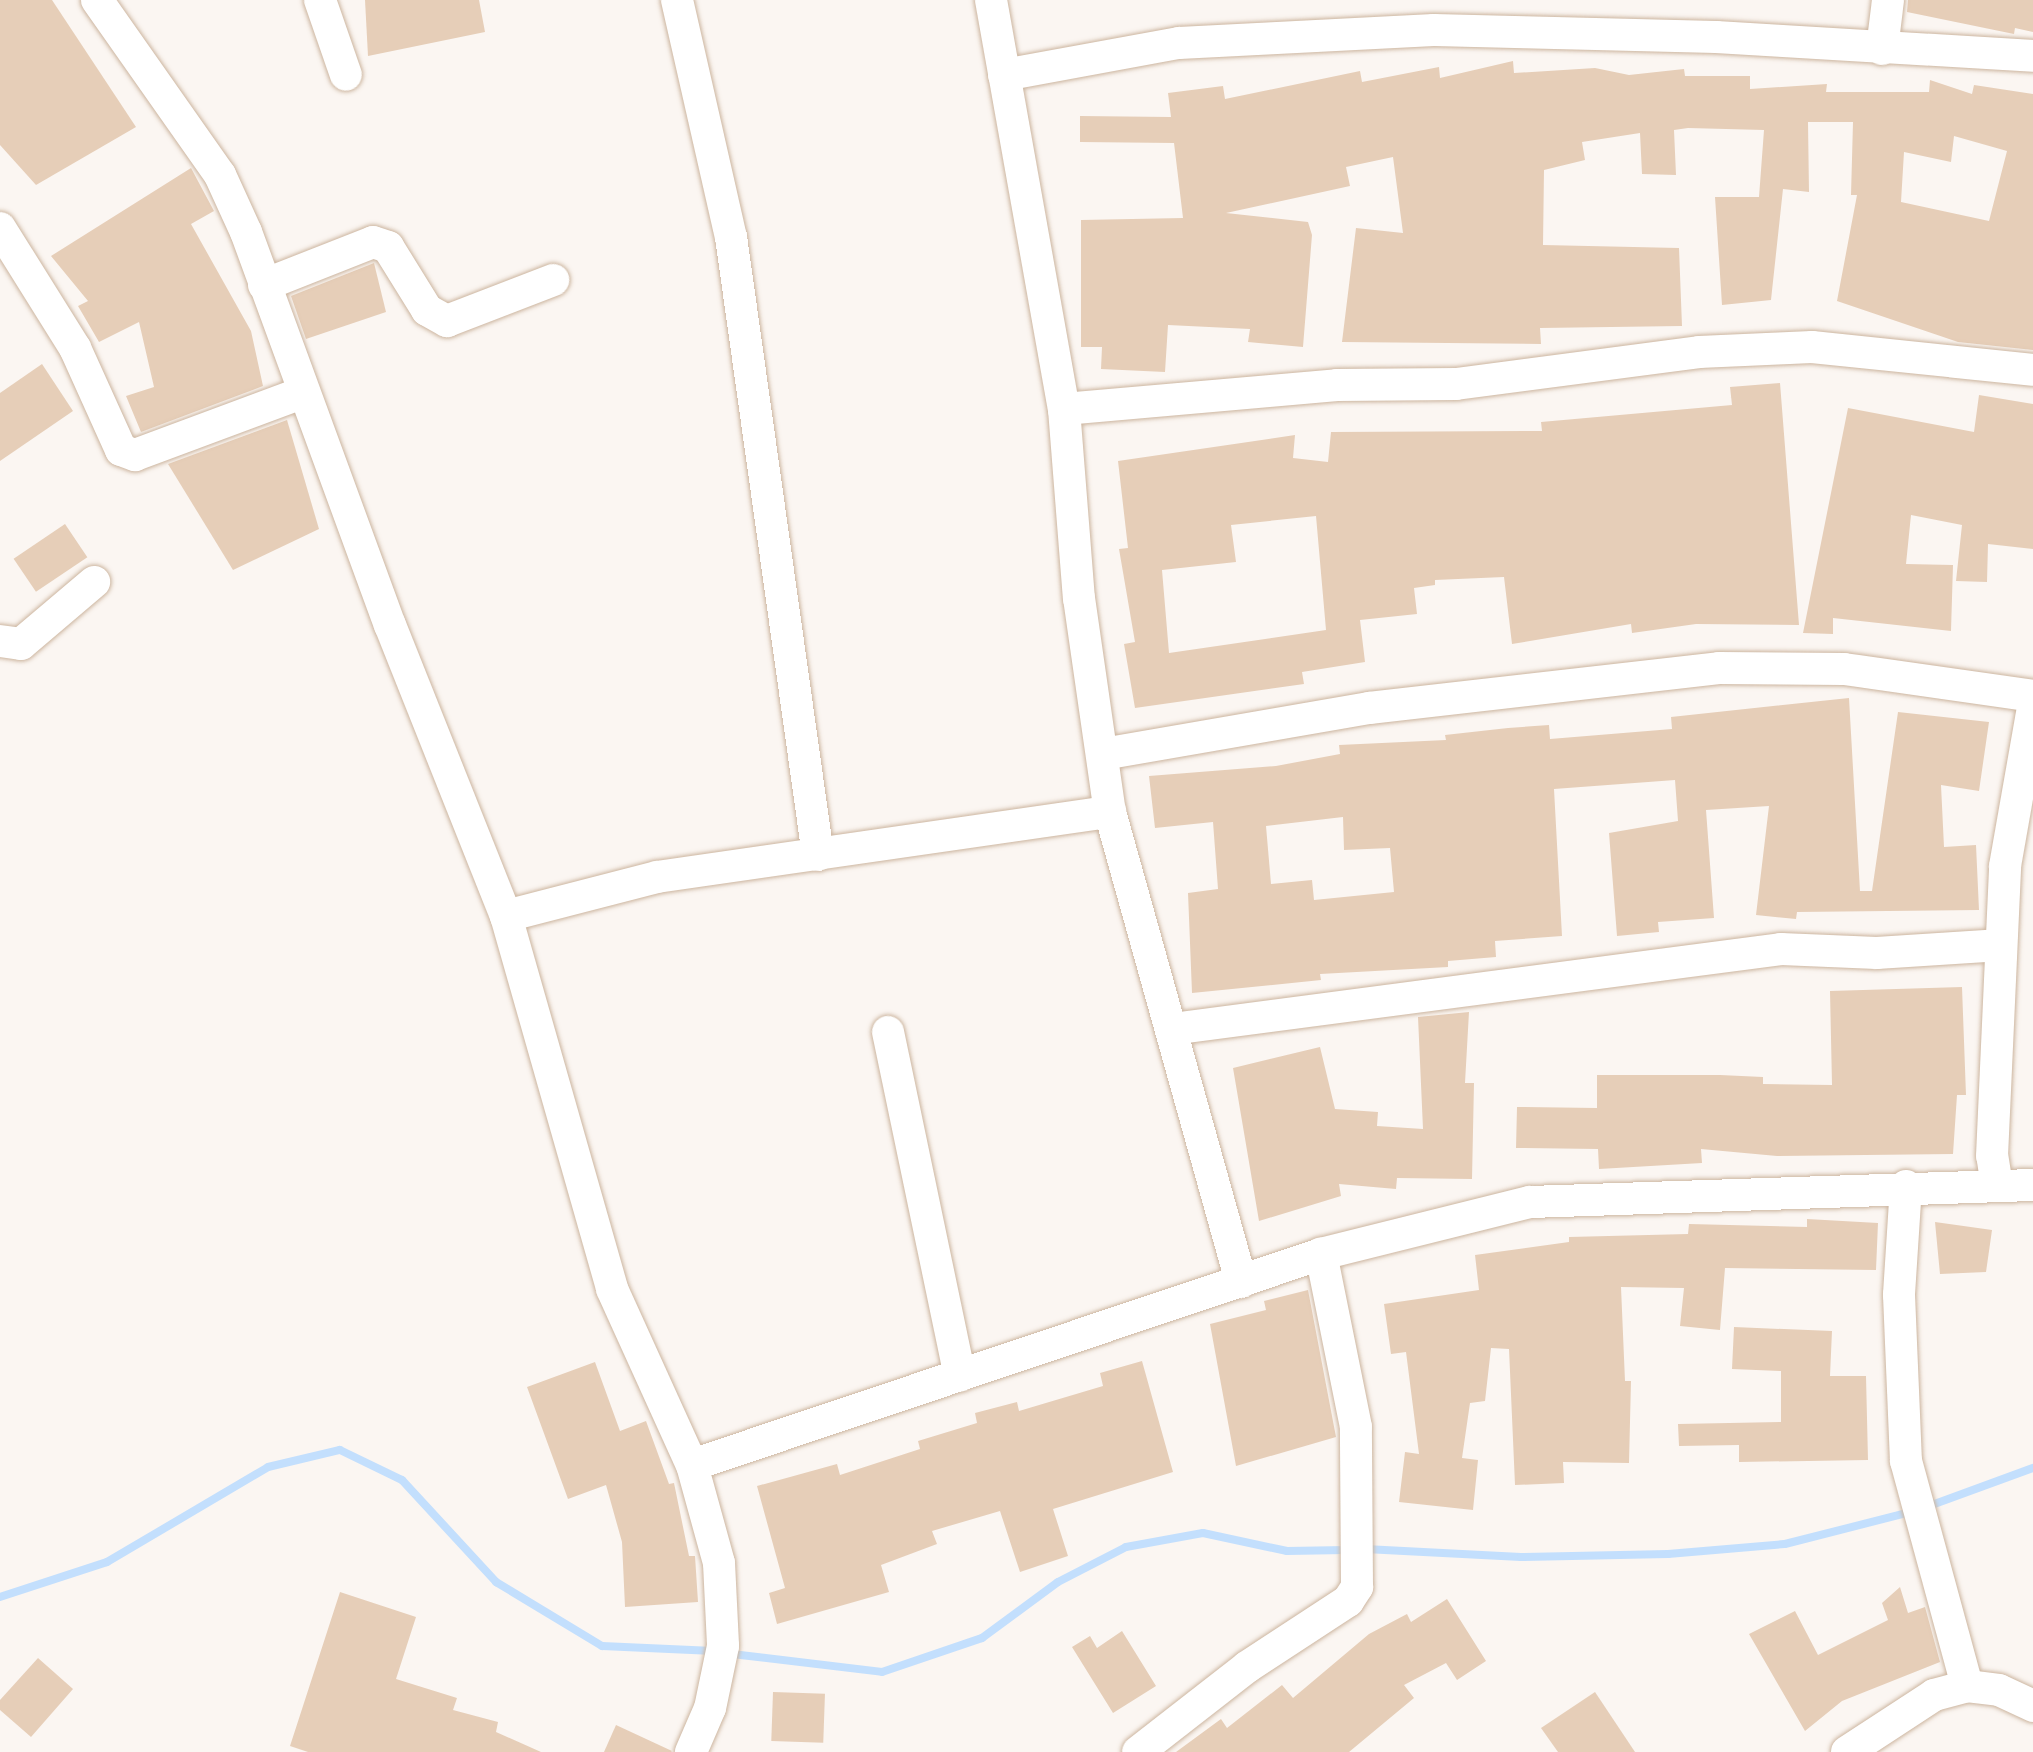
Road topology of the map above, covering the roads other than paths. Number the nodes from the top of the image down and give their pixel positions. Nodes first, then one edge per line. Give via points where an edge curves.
1 (97, 0) edge
2 (320, 0) edge
3 (677, 0) edge
4 (991, 0) edge
5 (1888, 0) edge
6 (1882, 49) junction
7 (2033, 56) edge
8 (346, 75) dead end
9 (1004, 75) junction
10 (0, 228) edge
11 (553, 280) dead end
12 (264, 285) junction
13 (2033, 370) edge
14 (304, 392) junction
15 (1064, 409) junction
16 (94, 582) dead end
17 (0, 641) edge
18 (2033, 696) edge
19 (2033, 708) edge
20 (1103, 754) junction
21 (1110, 812) junction
22 (818, 854) junction
23 (506, 916) junction
24 (2001, 945) junction
25 (1172, 1029) junction
26 (888, 1032) dead end
27 (2033, 1184) edge
28 (1906, 1186) junction
29 (1997, 1186) junction
30 (1321, 1254) junction
31 (1241, 1282) junction
32 (960, 1376) junction
33 (692, 1465) junction
34 (1967, 1686) junction
35 (2033, 1706) edge
36 (691, 1752) edge
37 (1138, 1752) edge
38 (1847, 1752) edge

1 - 12 street via 220,174
2 - 8 street
3 - 22 street via 731,237
4 - 9 street
5 - 6 street
6 - 7 street
6 - 9 street via 1434,30 1179,43
9 - 15 street
10 - 14 street via 75,348 121,450 136,455
11 - 12 street via 447,321 428,310 388,247 374,242
12 - 14 street
13 - 15 street via 1812,347 1698,352 1456,384 1338,385
14 - 23 street
15 - 20 street via 1079,598
16 - 17 street via 21,644
18 - 20 street via 1844,670 1720,668 1369,708
19 - 24 street via 2018,766
20 - 21 street
21 - 22 street
21 - 25 street
22 - 23 street via 657,877
23 - 33 street via 612,1289
24 - 25 street via 1877,953 1782,948
24 - 29 street via 1992,1156
25 - 31 street
26 - 32 street
27 - 29 street
28 - 29 street
28 - 30 street via 1530,1202
28 - 34 street via 1900,1295 1906,1461
30 - 31 street
30 - 37 street via 1356,1428 1362,1572 1348,1601 1247,1667
31 - 32 street
32 - 33 street
33 - 36 street via 719,1563 722,1646 710,1708
34 - 35 street via 1999,1690
34 - 38 street via 1934,1695

